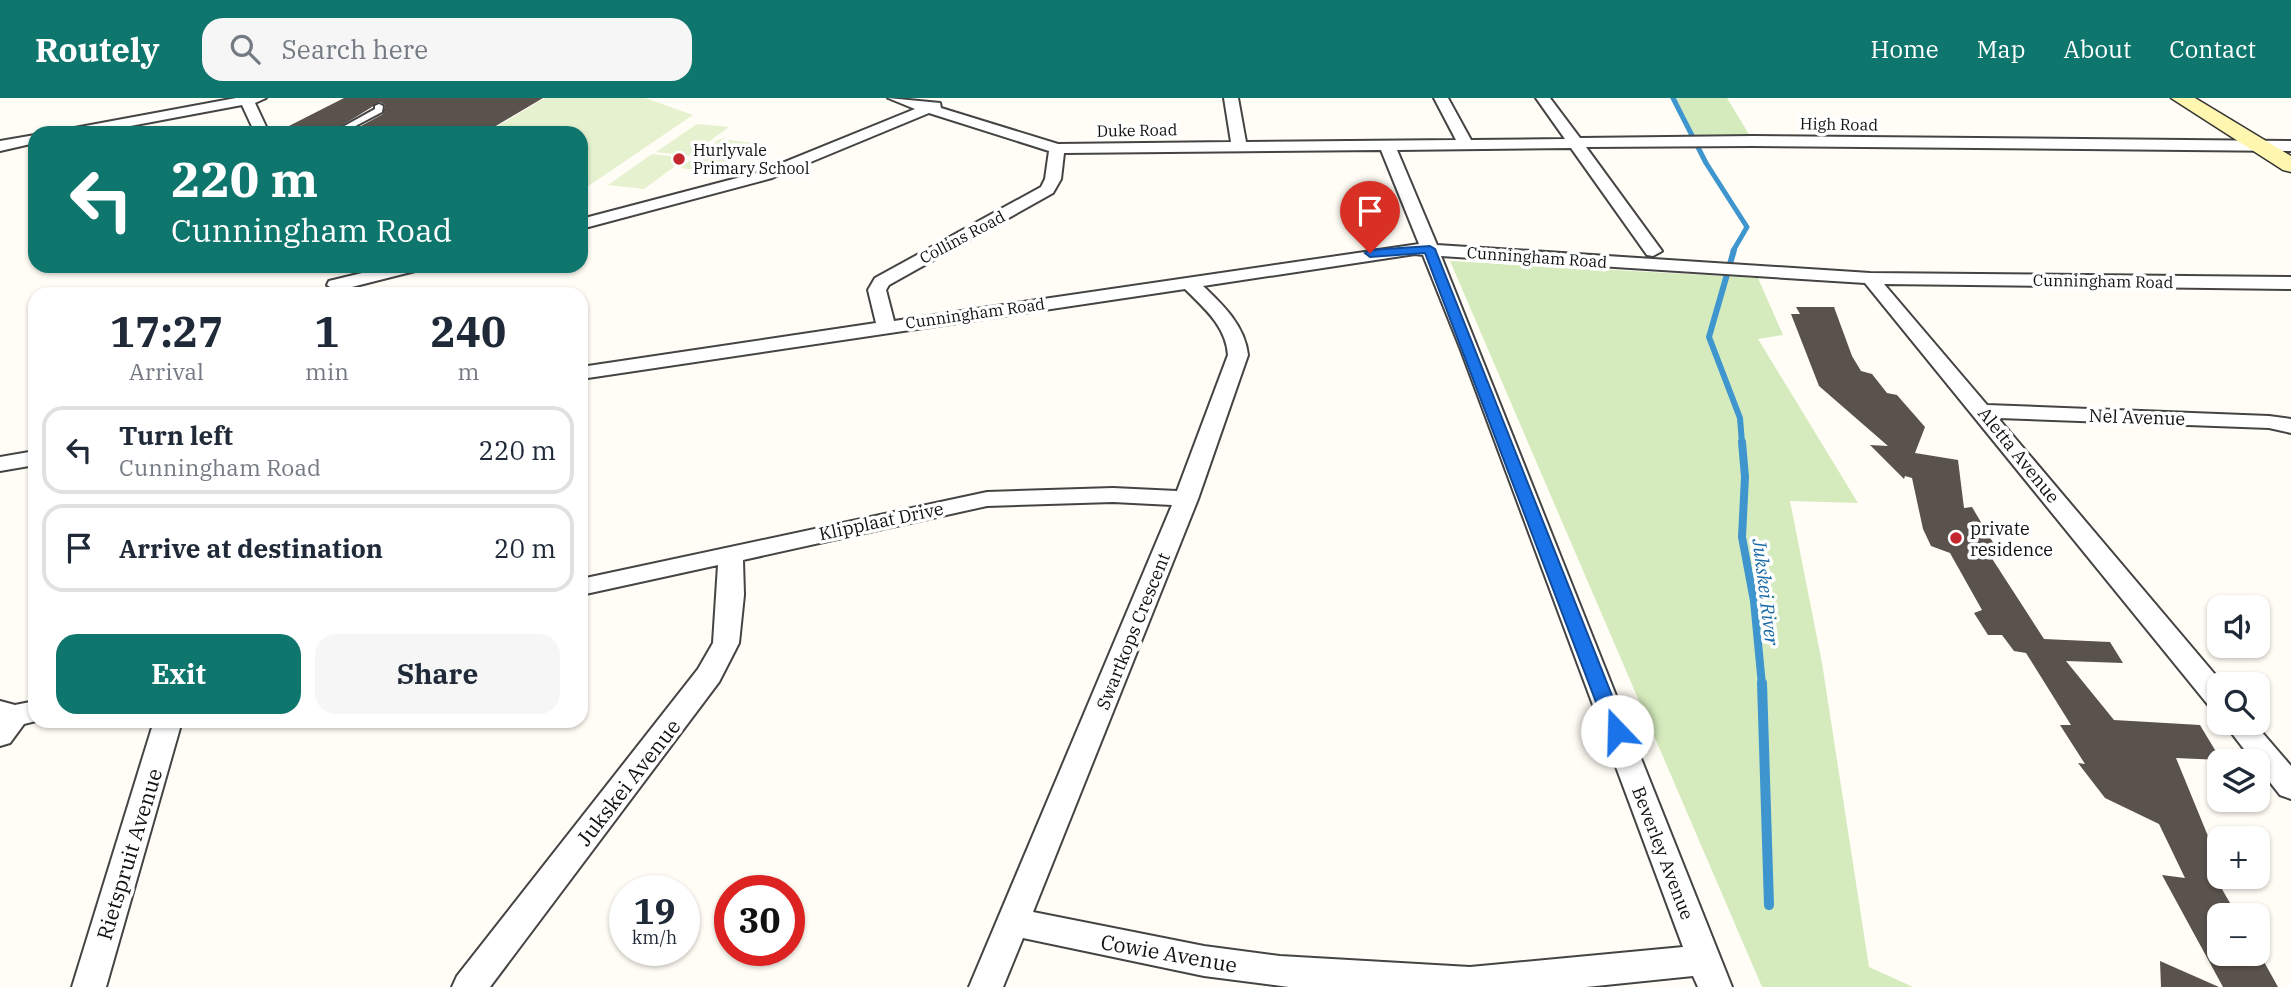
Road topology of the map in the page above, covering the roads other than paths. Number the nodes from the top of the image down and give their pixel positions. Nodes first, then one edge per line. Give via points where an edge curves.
1 (895, 98) edge
2 (948, 98) edge
3 (1231, 98) edge
4 (1441, 98) edge
5 (1543, 98) edge
6 (2180, 98) edge
7 (250, 99) edge
8 (380, 103) edge
9 (930, 109) junction
10 (106, 126) edge
11 (260, 126) edge
12 (349, 126) edge
13 (28, 140) edge
14 (1574, 143) junction
15 (1466, 144) junction
16 (1387, 145) junction
17 (0, 146) edge
18 (1239, 146) junction
19 (2259, 146) junction
20 (2291, 146) edge
21 (1058, 149) junction
22 (2291, 165) edge
23 (588, 222) edge
24 (1430, 249) junction
25 (1653, 251) dead end
26 (391, 273) edge
27 (1870, 278) junction
28 (1189, 282) junction
29 (2291, 283) edge
30 (346, 287) edge
31 (886, 326) junction
32 (588, 372) edge
33 (1982, 411) junction
34 (2291, 426) edge
35 (28, 459) edge
36 (0, 464) edge
37 (1186, 499) junction
38 (731, 553) junction
39 (588, 585) edge
40 (2207, 684) edge
41 (166, 728) edge
42 (2248, 735) edge
43 (2291, 787) edge
44 (1013, 922) junction
45 (1710, 974) edge
46 (1470, 985) edge
47 (89, 987) edge
48 (468, 987) edge
49 (986, 987) edge

1 - 9 street, Duke Road
2 - 9 street
3 - 18 street
4 - 15 street
5 - 14 street
6 - 19 main road
7 - 10 street
7 - 11 street
8 - 12 lane via 379,110
9 - 21 street, Duke Road
9 - 23 street via 766,175
13 - 17 street
14 - 15 street, High Road
14 - 19 street, High Road
14 - 25 street
15 - 16 street, High Road
16 - 18 street, Duke Road
16 - 24 street, Beverley Avenue
18 - 21 street, Duke Road
19 - 20 street, High Road
19 - 22 main road
21 - 31 street, Collins Road via 1047,190 881,282 877,294
24 - 27 street, Cunningham Road
24 - 28 street, Cunningham Road via 1370,253
24 - 45 street, Beverley Avenue
26 - 30 street
27 - 29 street, Cunningham Road
27 - 33 street, Aletta Avenue
28 - 31 street, Cunningham Road
28 - 37 street, Swartkops Crescent via 1228,327 1238,347
31 - 32 street, Cunningham Road
33 - 34 street, Nel Avenue
33 - 40 street, Aletta Avenue
35 - 36 street
37 - 38 street, Klipplaat Drive via 1113,495 988,499
37 - 44 street, Swartkops Crescent
38 - 39 street, Klipplaat Drive
38 - 48 street, Jukskei Avenue via 726,643 709,675
41 - 47 street, Rietspruit Avenue
42 - 43 street
44 - 46 street, Cowie Avenue via 1216,963
44 - 49 street, Swartkops Crescent
45 - 46 street, Cowie Avenue

